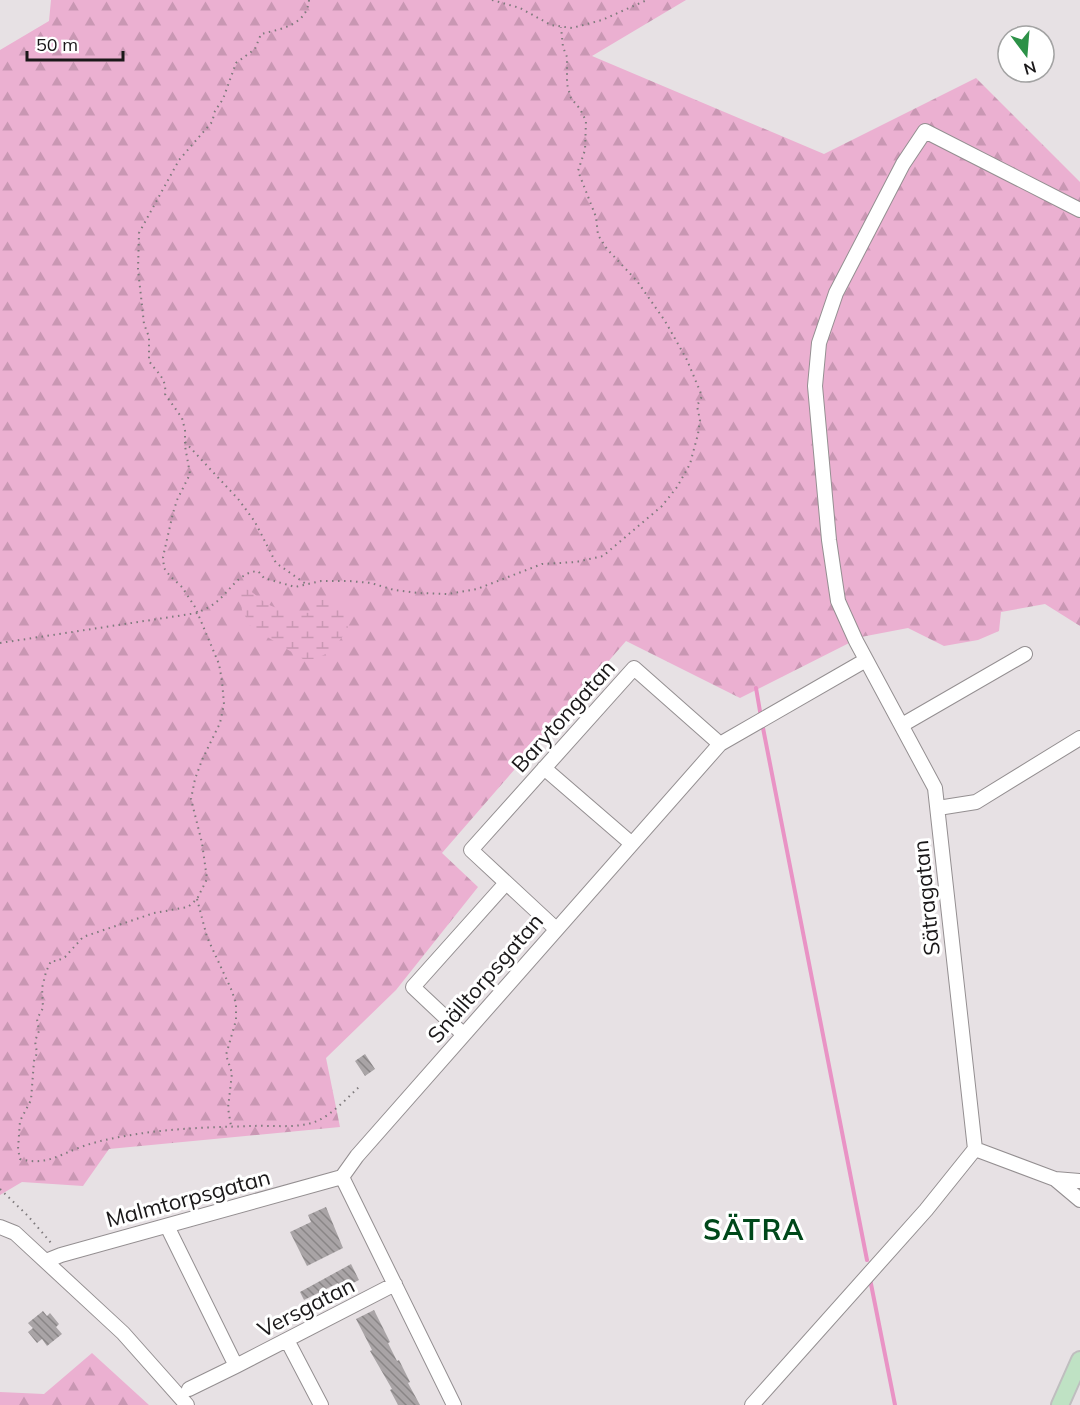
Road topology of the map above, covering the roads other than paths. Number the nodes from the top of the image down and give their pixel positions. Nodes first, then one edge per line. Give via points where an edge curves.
1 (1080, 210) edge
2 (1025, 654) dead end
3 (866, 660) junction
4 (902, 725) junction
5 (1080, 738) edge
6 (720, 744) junction
7 (544, 768) junction
8 (938, 808) junction
9 (632, 844) junction
10 (506, 884) junction
11 (556, 928) junction
12 (463, 1034) junction
13 (975, 1149) junction
14 (342, 1177) junction
15 (1054, 1179) junction
16 (1080, 1181) edge
17 (1080, 1200) edge
18 (167, 1226) junction
19 (0, 1227) edge
20 (46, 1261) junction
21 (395, 1284) junction
22 (287, 1340) junction
23 (1080, 1346) edge
24 (1078, 1365) edge
25 (236, 1366) junction
26 (189, 1389) dead end
27 (187, 1405) edge
28 (321, 1405) edge
29 (454, 1405) edge
30 (752, 1405) edge
31 (1060, 1405) edge

1 - 3 street, Sätragatan via 925,131 903,164 836,293 819,343 814,386 838,600
2 - 4 street
3 - 4 street, Sätragatan
3 - 6 street, Snälltorpsgatan
4 - 8 street, Sätragatan via 936,788
5 - 8 street via 976,802
6 - 7 street, Barytongatan via 634,668
6 - 9 street, Snälltorpsgatan
7 - 9 street
7 - 10 street, Barytongatan via 471,850
8 - 13 street, Sätragatan
9 - 11 street, Snälltorpsgatan
10 - 11 street
10 - 12 street via 413,987
11 - 12 street, Snälltorpsgatan
12 - 14 street, Snälltorpsgatan
13 - 15 street
13 - 30 street via 926,1210
14 - 18 street, Malmtorpsgatan
14 - 21 street
15 - 16 street
15 - 17 street
18 - 20 street, Malmtorpsgatan
18 - 25 street
19 - 20 street via 15,1233
20 - 27 street via 123,1333
21 - 22 street, Versgatan
21 - 29 street
22 - 25 street, Versgatan
22 - 28 street
23 - 24 main road
24 - 31 main road
25 - 26 street, Versgatan

